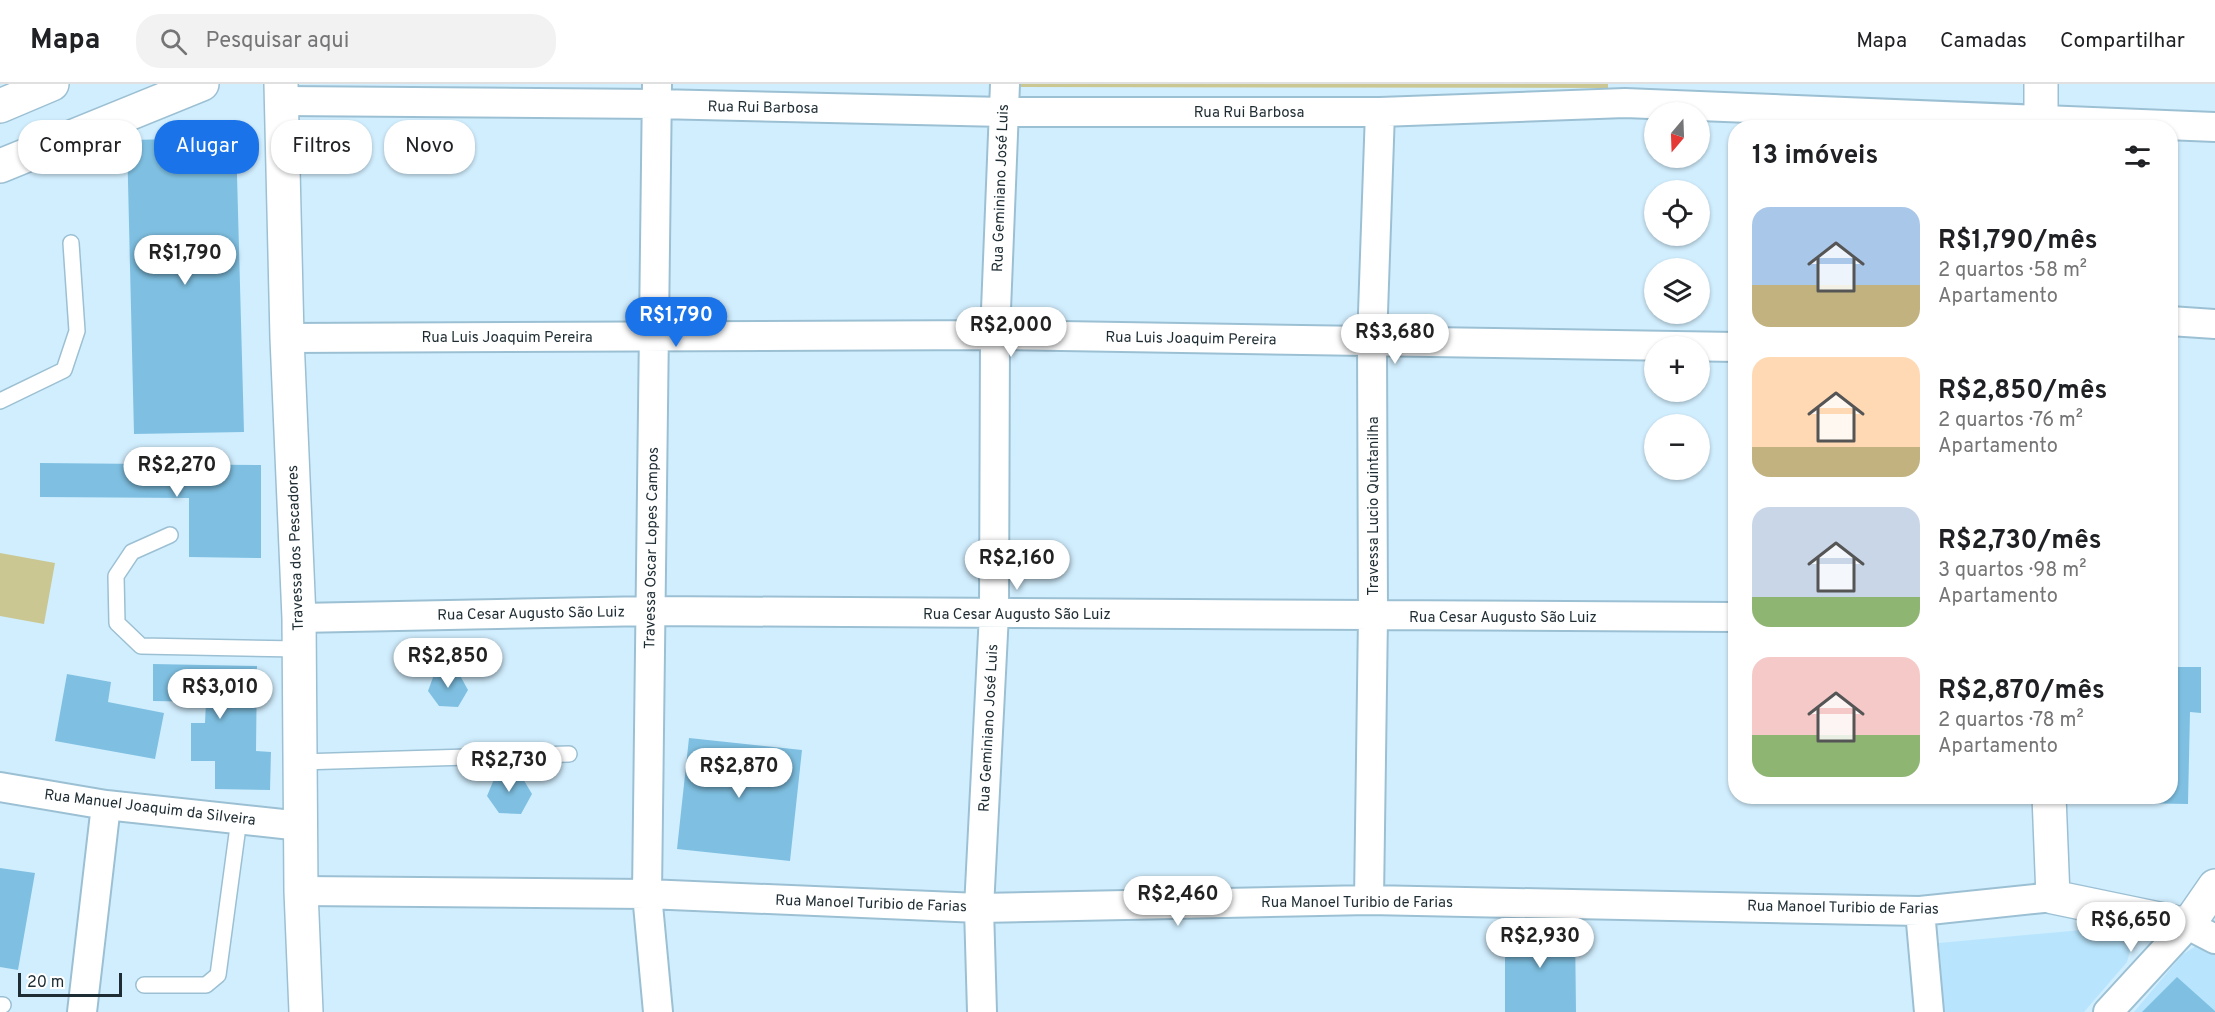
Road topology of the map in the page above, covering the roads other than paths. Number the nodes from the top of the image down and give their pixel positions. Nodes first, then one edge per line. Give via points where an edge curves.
1 (52, 84) edge
2 (202, 84) edge
3 (1005, 84) edge
4 (2041, 84) edge
5 (282, 93) edge
6 (1626, 93) edge
7 (657, 94) edge
8 (0, 106) edge
9 (1004, 112) junction
10 (1380, 112) junction
11 (2000, 120) edge
12 (2041, 120) edge
13 (2178, 126) edge
14 (2215, 127) edge
15 (0, 166) edge
16 (71, 243) dead end
17 (2178, 322) edge
18 (2215, 324) edge
19 (994, 335) junction
20 (653, 336) junction
21 (286, 338) junction
22 (1372, 341) junction
23 (1728, 347) edge
24 (0, 401) edge
25 (170, 535) dead end
26 (651, 611) junction
27 (994, 614) junction
28 (1373, 616) junction
29 (1728, 617) edge
30 (299, 634) junction
31 (569, 754) dead end
32 (300, 762) junction
33 (0, 787) edge
34 (2049, 804) edge
35 (106, 805) junction
36 (239, 819) junction
37 (301, 826) junction
38 (2215, 886) edge
39 (300, 891) junction
40 (647, 894) junction
41 (2053, 897) junction
42 (1369, 900) junction
43 (979, 908) junction
44 (1920, 911) junction
45 (2201, 932) edge
46 (144, 985) dead end
47 (82, 1012) edge
48 (306, 1012) edge
49 (658, 1012) edge
50 (982, 1012) edge
51 (1929, 1012) edge
52 (2108, 1012) edge

1 - 8 street
2 - 15 street
3 - 9 street, Rua Geminiano José Luis
4 - 12 street
5 - 7 street, Rua Rui Barbosa
5 - 21 street, Travessa dos Pescadores
6 - 10 street, Rua Rui Barbosa
6 - 11 street, Rua Rui Barbosa
7 - 9 street, Rua Rui Barbosa
7 - 20 street, Travessa Oscar Lopes Campos
9 - 10 street, Rua Rui Barbosa
9 - 19 street, Rua Geminiano José Luis
10 - 22 street, Travessa Lucio Quintanilha
13 - 14 street, Rua Rui Barbosa
16 - 24 lane via 77,331 64,370
17 - 18 street
19 - 20 street, Rua Luis Joaquim Pereira
19 - 22 street, Rua Luis Joaquim Pereira
19 - 27 street, Rua Geminiano José Luis
20 - 21 street, Rua Luis Joaquim Pereira
20 - 26 street, Travessa Oscar Lopes Campos
21 - 30 street, Travessa dos Pescadores
22 - 23 street, Rua Luis Joaquim Pereira
22 - 28 street, Travessa Lucio Quintanilha
25 - 30 lane via 132,552 116,576 117,623 141,646
26 - 27 street, Rua Cesar Augusto São Luiz
26 - 30 street, Rua Cesar Augusto São Luiz
26 - 40 street, Travessa Oscar Lopes Campos
27 - 28 street, Rua Cesar Augusto São Luiz
27 - 43 street, Rua Geminiano José Luis
28 - 29 street, Rua Cesar Augusto São Luiz
28 - 42 street, Travessa Lucio Quintanilha
30 - 32 street, Travessa dos Pescadores
31 - 32 lane
32 - 37 street, Travessa dos Pescadores
33 - 35 street, Rua Manuel Joaquim da Silveira
34 - 41 street
35 - 36 street, Rua Manuel Joaquim da Silveira
35 - 47 street
36 - 37 street, Rua Manuel Joaquim da Silveira
36 - 46 lane via 218,975 206,985
37 - 39 street, Travessa dos Pescadores
38 - 45 street
39 - 40 street, Rua Manoel Turibio de Farias
39 - 48 street, Travessa dos Pescadores
40 - 43 street, Rua Manoel Turibio de Farias
40 - 49 street, Travessa Oscar Lopes Campos
41 - 44 street, Rua Manoel Turibio de Farias
41 - 45 street
42 - 43 street, Rua Manoel Turibio de Farias
42 - 44 street, Rua Manoel Turibio de Farias
43 - 50 street, Rua Geminiano José Luis
44 - 51 street
45 - 52 street

